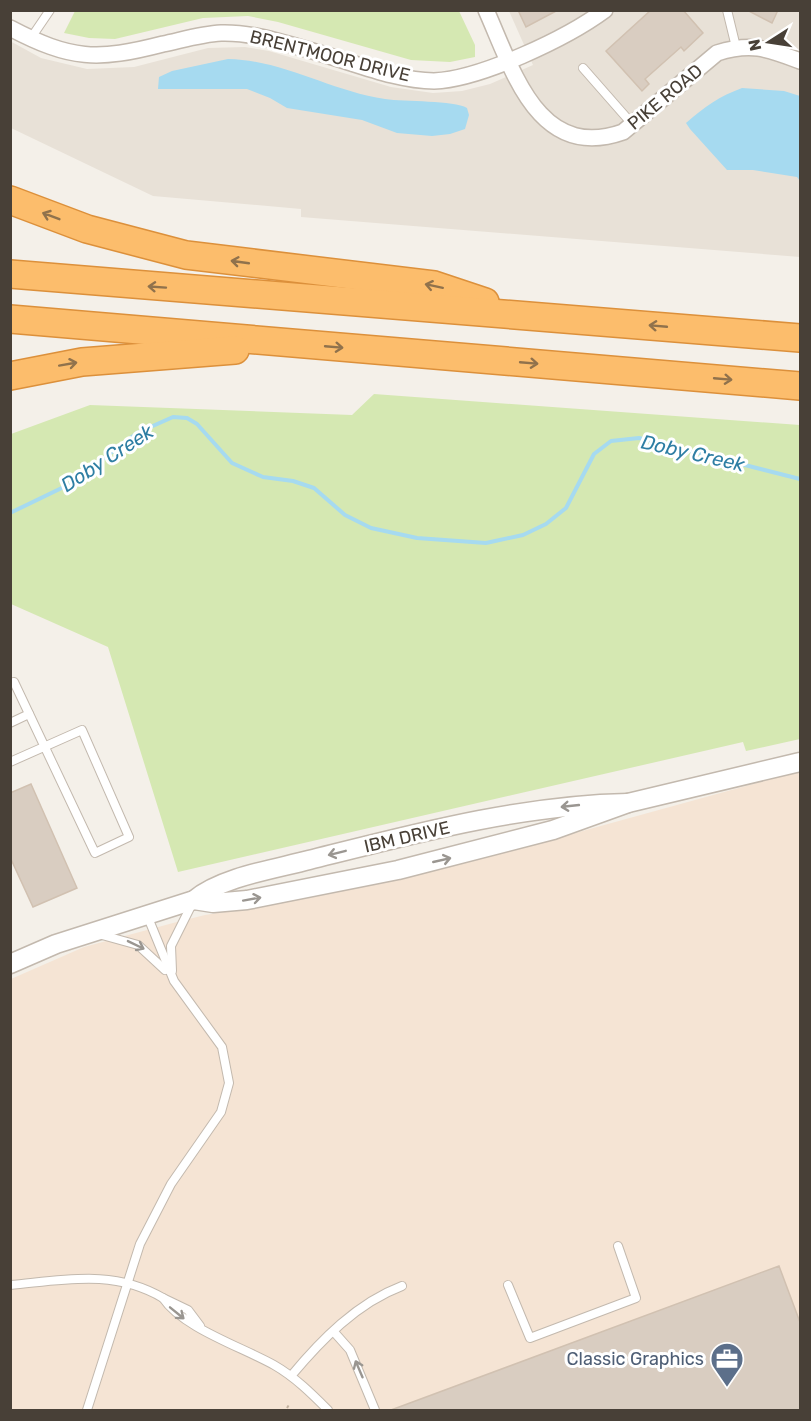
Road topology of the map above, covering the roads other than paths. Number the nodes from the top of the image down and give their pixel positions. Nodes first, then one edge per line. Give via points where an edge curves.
1 (50, 10) edge
2 (486, 10) edge
3 (605, 10) edge
4 (727, 10) edge
5 (10, 28) edge
6 (31, 39) junction
7 (736, 47) junction
8 (508, 60) junction
9 (801, 61) edge
10 (583, 68) dead end
11 (633, 125) junction
12 (10, 200) edge
13 (10, 274) edge
14 (529, 316) junction
15 (10, 319) edge
16 (801, 338) edge
17 (276, 342) junction
18 (10, 376) edge
19 (801, 386) edge
20 (10, 683) edge
21 (29, 714) junction
22 (10, 723) edge
23 (45, 747) junction
24 (10, 762) edge
25 (801, 762) edge
26 (628, 803) junction
27 (194, 900) junction
28 (146, 913) junction
29 (79, 936) junction
30 (10, 964) edge
31 (174, 981) junction
32 (618, 1246) dead end
33 (127, 1283) junction
34 (508, 1285) dead end
35 (10, 1286) edge
36 (402, 1286) dead end
37 (334, 1332) junction
38 (291, 1376) junction
39 (87, 1410) edge
40 (328, 1410) edge
41 (375, 1410) edge

1 - 6 lane
2 - 8 street, PIKE ROAD
3 - 8 street, BRENTMOOR DRIVE via 583,27
4 - 7 lane
5 - 6 street, BRENTMOOR DRIVE
6 - 8 street, BRENTMOOR DRIVE via 88,56 120,55 221,33 255,35 433,81 468,76
7 - 9 street, PIKE ROAD via 761,47
7 - 11 street, PIKE ROAD via 717,53
8 - 11 street, PIKE ROAD via 546,123 584,138 605,138
10 - 11 lane
14 -> 12 highway via 434,285 186,255 87,229
14 -> 13 highway
16 -> 14 highway
15 - 17 highway
18 -> 17 highway via 82,362 220,353
17 -> 19 highway
20 - 21 lane via 14,682
21 - 22 lane
21 - 23 lane
23 - 23 lane via 95,853 129,837 82,730
23 - 24 lane
25 - 26 street, IBM DRIVE
27 -> 26 street, IBM DRIVE via 247,900 398,870 542,834
26 -> 27 street, IBM DRIVE via 561,807 412,835 266,871 209,889
27 - 28 street, IBM DRIVE
27 - 31 lane via 171,946
28 - 29 street, IBM DRIVE
28 - 31 lane
29 - 30 street, IBM DRIVE
29 -> 31 lane via 114,937 138,945 152,954
31 - 33 lane via 222,1047 229,1070 229,1088 221,1112 152,1218
32 - 34 lane via 636,1298 530,1338
33 - 35 lane via 90,1277
33 - 38 lane via 188,1310 200,1326
33 - 39 lane
36 - 37 lane via 374,1298
37 - 38 lane
41 -> 37 lane via 350,1350
38 - 40 lane

